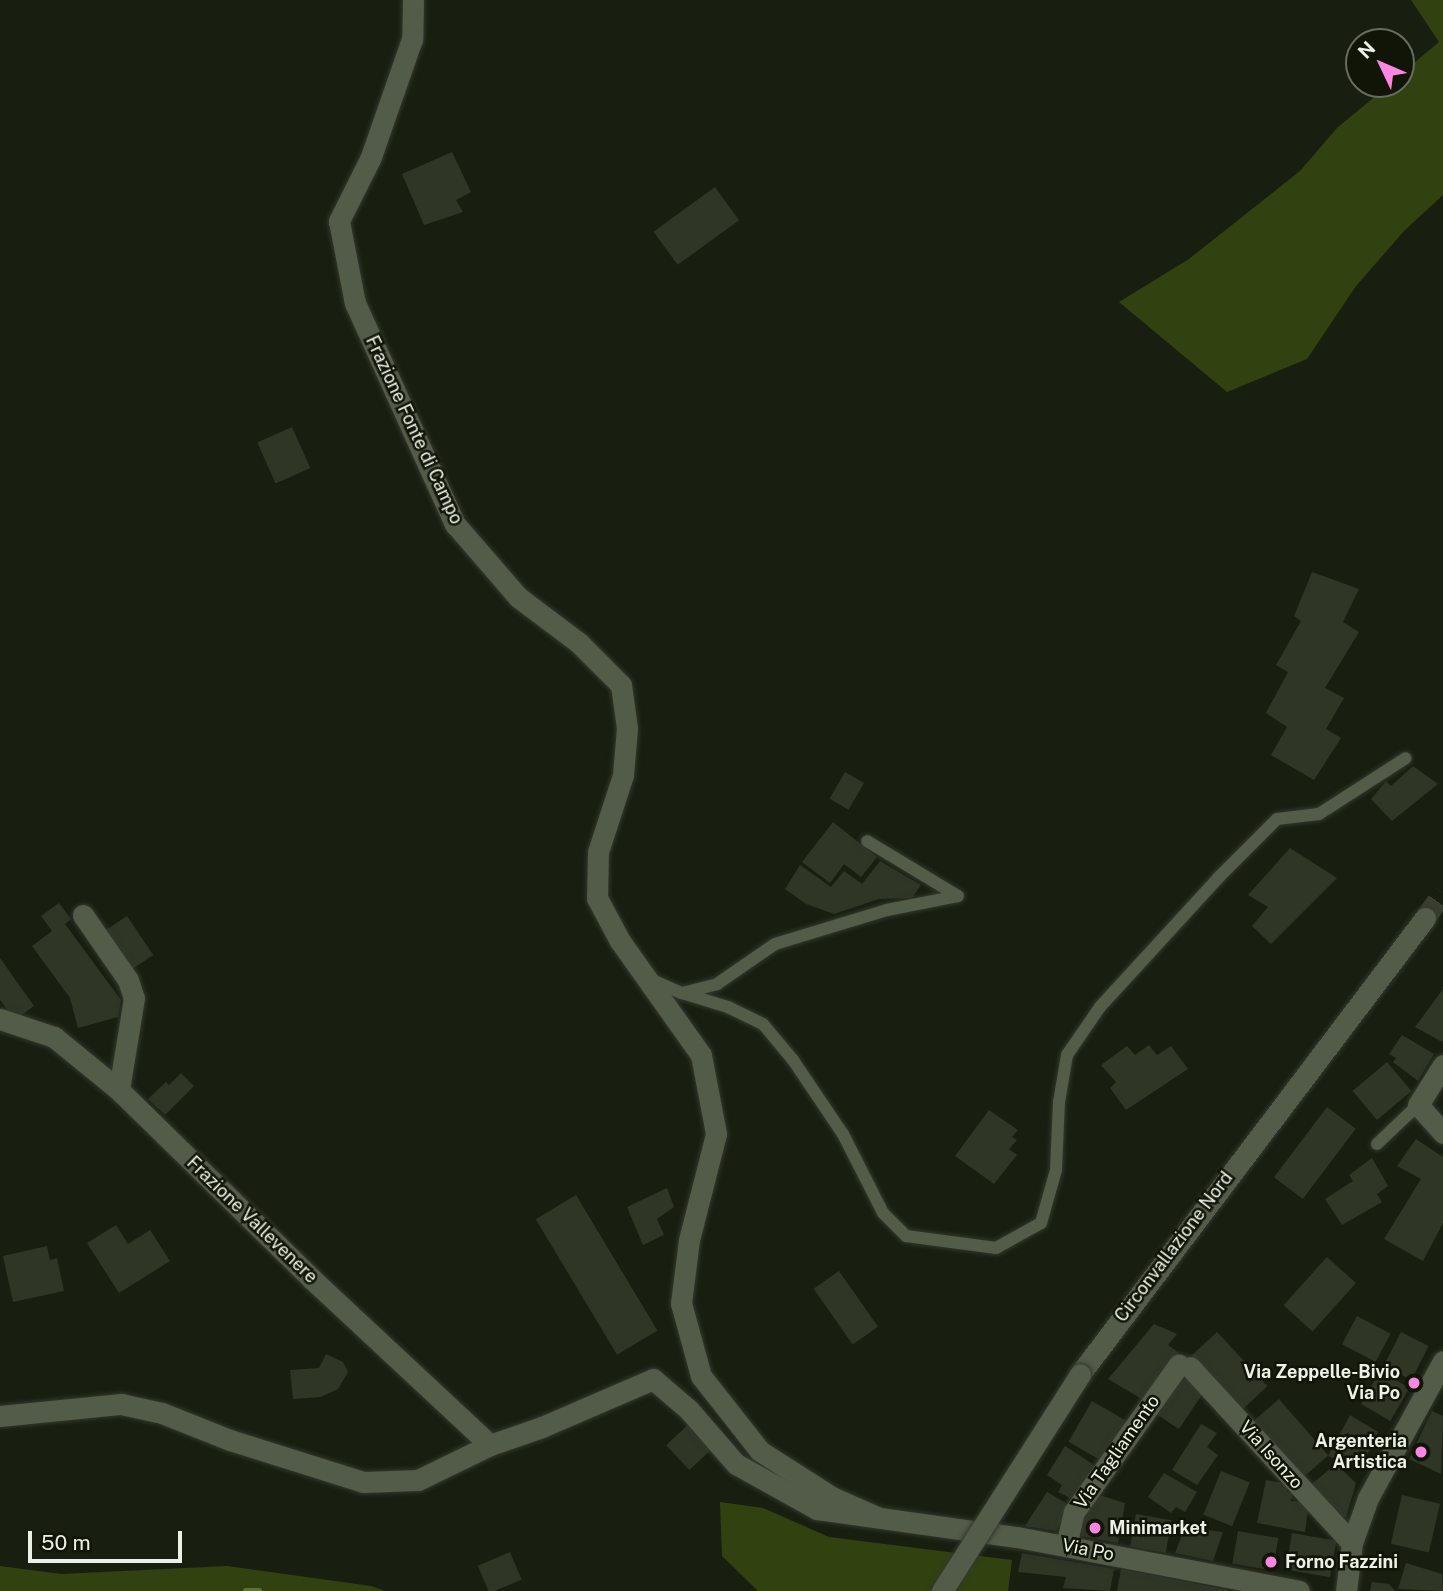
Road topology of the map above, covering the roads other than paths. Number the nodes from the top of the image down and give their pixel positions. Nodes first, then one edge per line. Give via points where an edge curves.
1 (414, 0) edge
2 (1406, 758) dead end
3 (867, 841) dead end
4 (83, 915) dead end
5 (1425, 918) tunnel mouth
6 (648, 978) junction
7 (682, 993) junction
8 (0, 1019) edge
9 (1443, 1065) edge
10 (119, 1090) junction
11 (1418, 1105) junction
12 (1443, 1133) edge
13 (1377, 1143) dead end
14 (1443, 1361) edge
15 (1185, 1365) joint
16 (0, 1416) edge
17 (491, 1445) junction
18 (877, 1517) junction
19 (1352, 1543) junction
20 (1066, 1546) junction
21 (942, 1591) edge
22 (1299, 1591) edge
23 (1346, 1591) edge

1 - 6 street, Frazione Fonte di Campo via 412,39 372,157 339,221 355,303 456,524 518,597 578,642 621,685 627,728 623,775 598,852 597,898 620,942
2 - 7 lane via 1319,814 1276,819 1100,1007 1067,1055 1056,1170 1041,1223 996,1248 906,1236 883,1213 843,1134 763,1024 729,1007
3 - 7 lane via 958,897 887,910 775,944 717,984
4 - 10 street via 128,980 134,998
5 - 21 street, Circonvallazione Nord, bridge via 1080,1374
6 - 7 lane
6 - 18 street, Frazione Fonte di Campo via 701,1055 716,1134 689,1240 681,1303 701,1376 760,1451 832,1497
8 - 10 street, Frazione Vallevenere via 54,1037
9 - 11 street
10 - 17 street, Frazione Vallevenere
11 - 12 street
11 - 13 lane
14 - 19 street via 1367,1498
15 - 19 street, Via Isonzo
15 - 20 street, Via Tagliamento via 1074,1512
16 - 17 street via 121,1404 162,1413 363,1482 418,1480
17 - 18 street via 653,1379 689,1410 736,1464 817,1509
18 - 20 street, Via Po
19 - 23 street
20 - 22 street, Via Po

